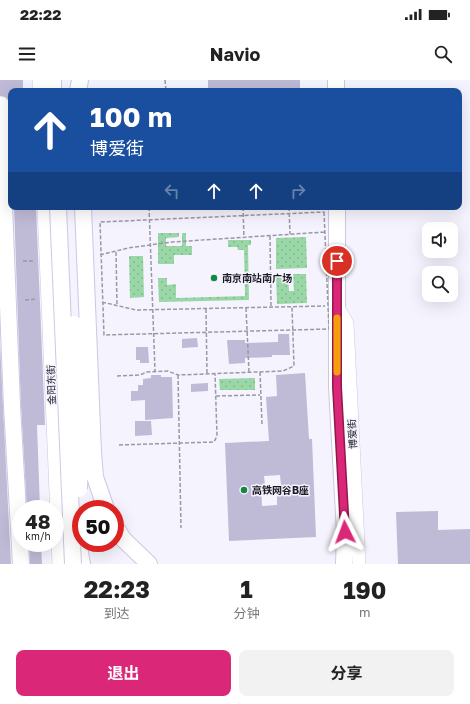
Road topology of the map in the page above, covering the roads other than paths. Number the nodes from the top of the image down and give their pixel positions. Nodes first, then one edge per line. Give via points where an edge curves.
1 (0, 105) edge
2 (44, 210) edge
3 (58, 210) edge
4 (68, 210) edge
5 (83, 210) edge
6 (337, 210) edge
7 (332, 306) junction
8 (103, 500) edge
9 (124, 541) edge
10 (21, 564) edge
11 (59, 564) edge
12 (73, 564) edge
13 (82, 564) edge
14 (149, 564) edge
15 (344, 564) edge
16 (359, 564) edge

1 - 10 main road, bridge
2 - 11 street, 金阳东街
3 - 12 main road, bridge
4 - 13 main road, bridge via 80,452 79,547
5 - 8 main road, bridge via 93,452 95,477
6 - 7 main road
7 - 15 main road via 345,532
7 - 16 street, 博爱街 via 347,323
9 - 14 main road

